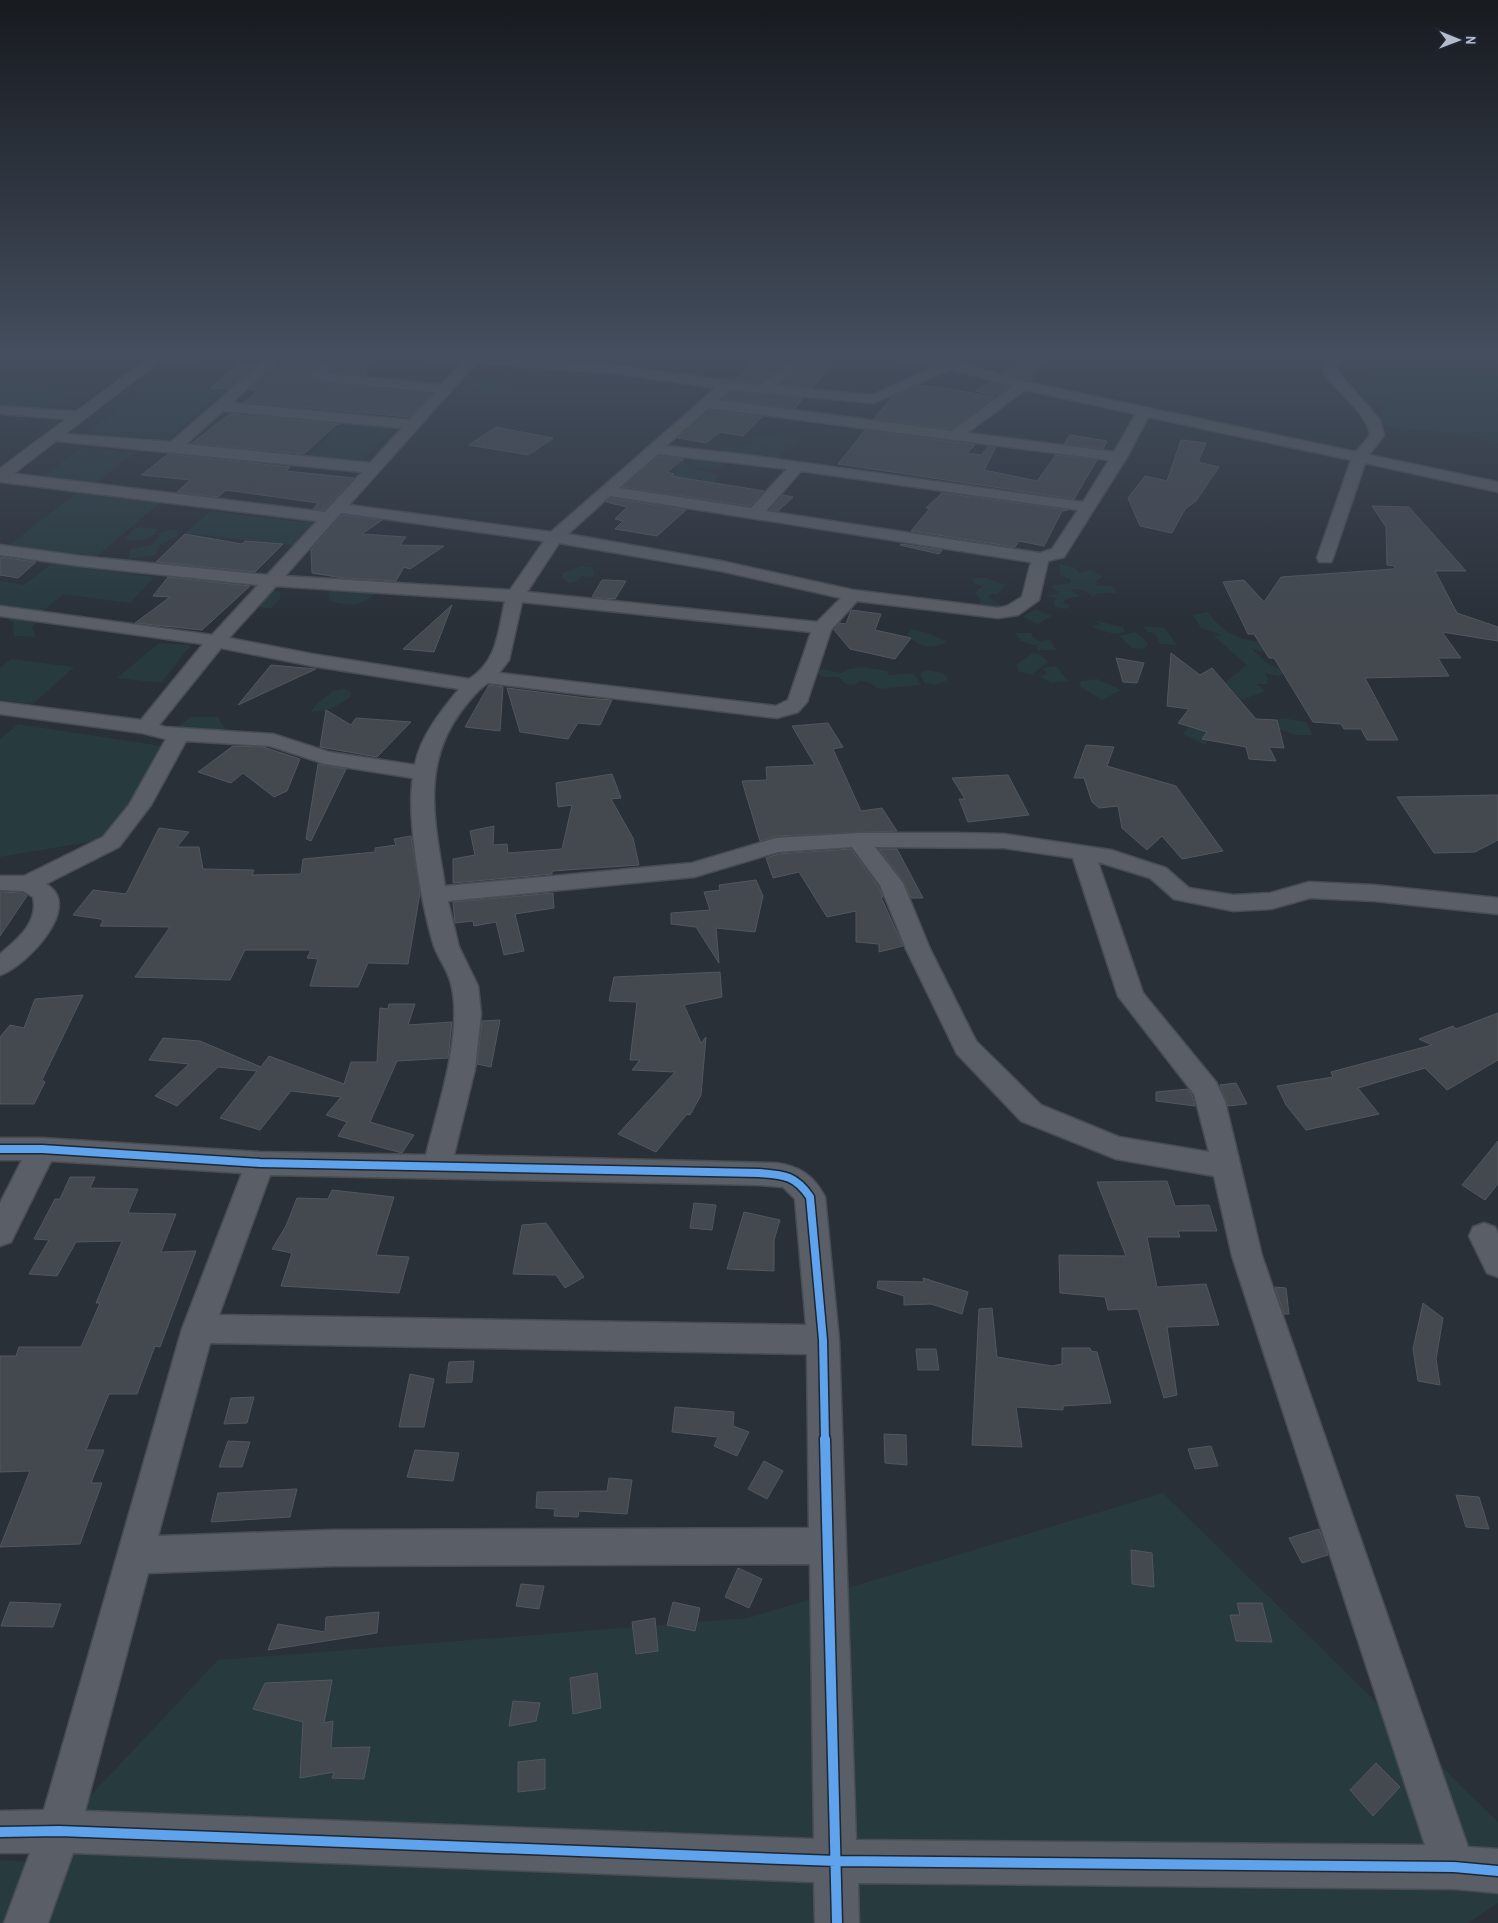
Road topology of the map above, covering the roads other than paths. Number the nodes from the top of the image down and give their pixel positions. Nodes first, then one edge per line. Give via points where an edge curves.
1 (42, 444) edge
2 (134, 444) edge
3 (178, 444) edge
4 (395, 444) edge
5 (661, 444) edge
6 (1021, 444) edge
7 (1127, 444) edge
8 (1289, 444) edge
9 (1370, 444) edge
10 (174, 447) junction
11 (655, 449) junction
12 (1120, 457) junction
13 (1359, 459) junction
14 (797, 467) junction
15 (372, 468) junction
16 (0, 477) edge
17 (1498, 487) edge
18 (607, 490) junction
19 (1088, 507) junction
20 (332, 513) junction
21 (754, 515) junction
22 (555, 537) junction
23 (0, 550) edge
24 (1040, 558) junction
25 (1325, 558) dead end
26 (273, 581) junction
27 (853, 594) junction
28 (515, 596) junction
29 (0, 611) edge
30 (822, 628) junction
31 (217, 641) junction
32 (479, 681) junction
33 (0, 708) edge
34 (146, 727) junction
35 (179, 735) junction
36 (424, 773) junction
37 (858, 840) junction
38 (1083, 853) junction
39 (0, 883) edge
40 (28, 884) junction
41 (435, 895) junction
42 (1498, 906) edge
43 (0, 966) edge
44 (0, 1149) edge
45 (42, 1149) junction
46 (260, 1163) junction
47 (1226, 1167) junction
48 (437, 1168) junction
49 (0, 1233) edge
50 (1484, 1236) dead end
51 (1498, 1264) edge
52 (198, 1329) junction
53 (823, 1340) junction
54 (826, 1546) junction
55 (134, 1555) junction
56 (59, 1831) junction
57 (0, 1832) edge
58 (836, 1861) junction
59 (1454, 1866) junction
60 (1498, 1871) edge
61 (26, 1923) edge
62 (837, 1923) edge

1 - 16 street
2 - 10 street
3 - 10 street
4 - 15 street
5 - 11 street
6 - 12 street
7 - 12 street
8 - 13 street
9 - 13 street
10 - 15 street
11 - 14 street
11 - 18 street
12 - 19 street
13 - 17 street
13 - 25 street
14 - 19 street
14 - 21 street
15 - 20 street
16 - 20 street
18 - 21 street
18 - 22 street
19 - 24 street via 1058,553
20 - 22 street
20 - 26 street
21 - 24 street
22 - 27 street via 721,566
22 - 28 street
23 - 26 street
24 - 27 street via 1030,600 1012,611 998,613
26 - 28 street
26 - 31 street
27 - 30 street
28 - 30 street
28 - 32 street via 500,660
29 - 31 street
30 - 32 street via 797,702 791,708 777,712
31 - 32 street via 312,660
31 - 34 street
32 - 36 street via 446,718 427,757
33 - 34 street
34 - 35 street
35 - 36 street via 273,740 325,758
35 - 40 street via 157,776 111,842
36 - 41 street via 425,834
37 - 38 street via 1004,841
37 - 41 street via 776,845 694,870
37 - 47 street via 891,883 918,949 966,1047 1031,1113 1116,1148
38 - 42 street via 1110,857 1158,873 1182,894 1233,903 1271,901 1310,890
38 - 47 street via 1130,996 1206,1089
39 - 40 street
40 - 43 street via 44,893 47,911 14,958
41 - 48 street via 447,947 465,986 468,1014 461,1069
44 - 45 street
45 - 46 street
45 - 49 street
46 - 48 street
46 - 52 street
47 - 59 street via 1247,1256
48 - 53 street via 759,1173 787,1176 801,1182 810,1197
50 - 51 street
52 - 53 street
52 - 55 street
53 - 54 street
54 - 55 street via 332,1548
54 - 58 street
55 - 56 street
56 - 57 street
56 - 58 street
56 - 61 street
58 - 59 street
58 - 62 street
59 - 60 street

